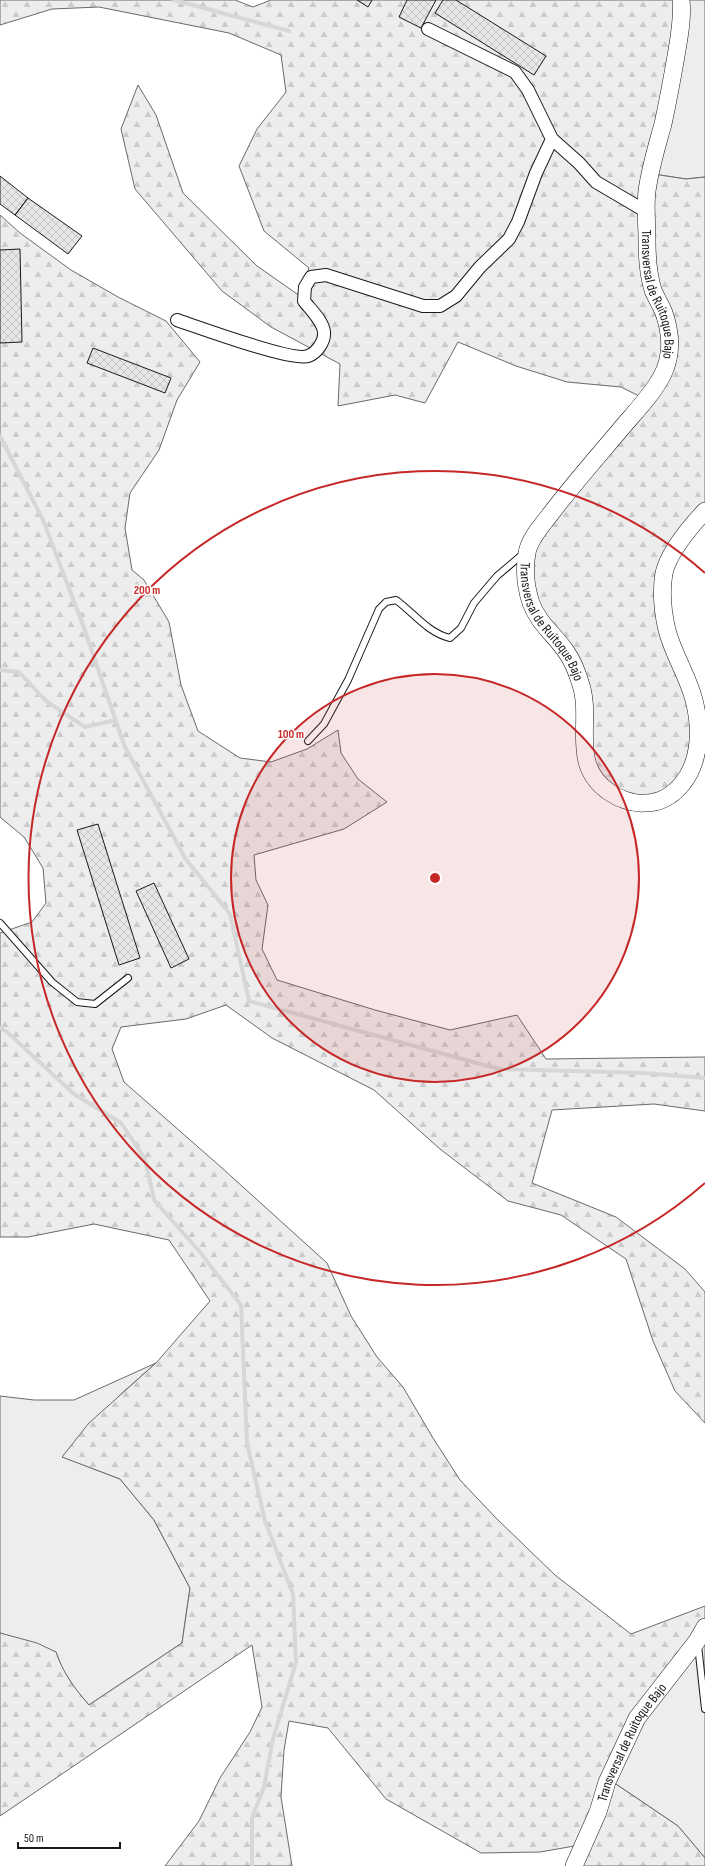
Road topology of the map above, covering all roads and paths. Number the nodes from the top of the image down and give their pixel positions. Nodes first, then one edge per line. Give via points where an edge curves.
1 (681, 0) edge
2 (428, 29) dead end
3 (552, 139) junction
4 (647, 212) junction
5 (177, 320) dead end
6 (705, 511) edge
7 (527, 550) junction
8 (308, 741) dead end
9 (0, 923) edge
10 (128, 978) dead end
11 (702, 1644) edge
12 (705, 1709) edge
13 (574, 1866) edge

1 - 4 street, Transversal de Ruitoque Bajo via 679,36 668,102 649,181
2 - 3 street via 515,72 528,90
3 - 4 street via 596,182
3 - 5 street via 509,239 480,267 456,296 440,306 423,306 326,275 311,277 305,287 304,301 324,332 320,346 308,356 288,356
4 - 7 street, Transversal de Ruitoque Bajo via 647,265 653,291 664,313 669,335 669,354 663,374 645,402 556,506
6 - 7 street, Transversal de Ruitoque Bajo via 676,547 665,572 663,598 667,629 677,661 694,699 698,746 689,773 676,791 663,799 646,803 629,801 614,795 602,787 587,764 584,748 583,689 566,652 532,605 526,573
7 - 8 lane via 497,576 474,603 461,628 450,638 440,636 396,600 386,602 379,609 363,649 324,724
9 - 10 lane via 52,982 77,1002 95,1004 111,994
11 - 12 lane
11 - 13 street, Transversal de Ruitoque Bajo via 638,1718 610,1775 598,1812

